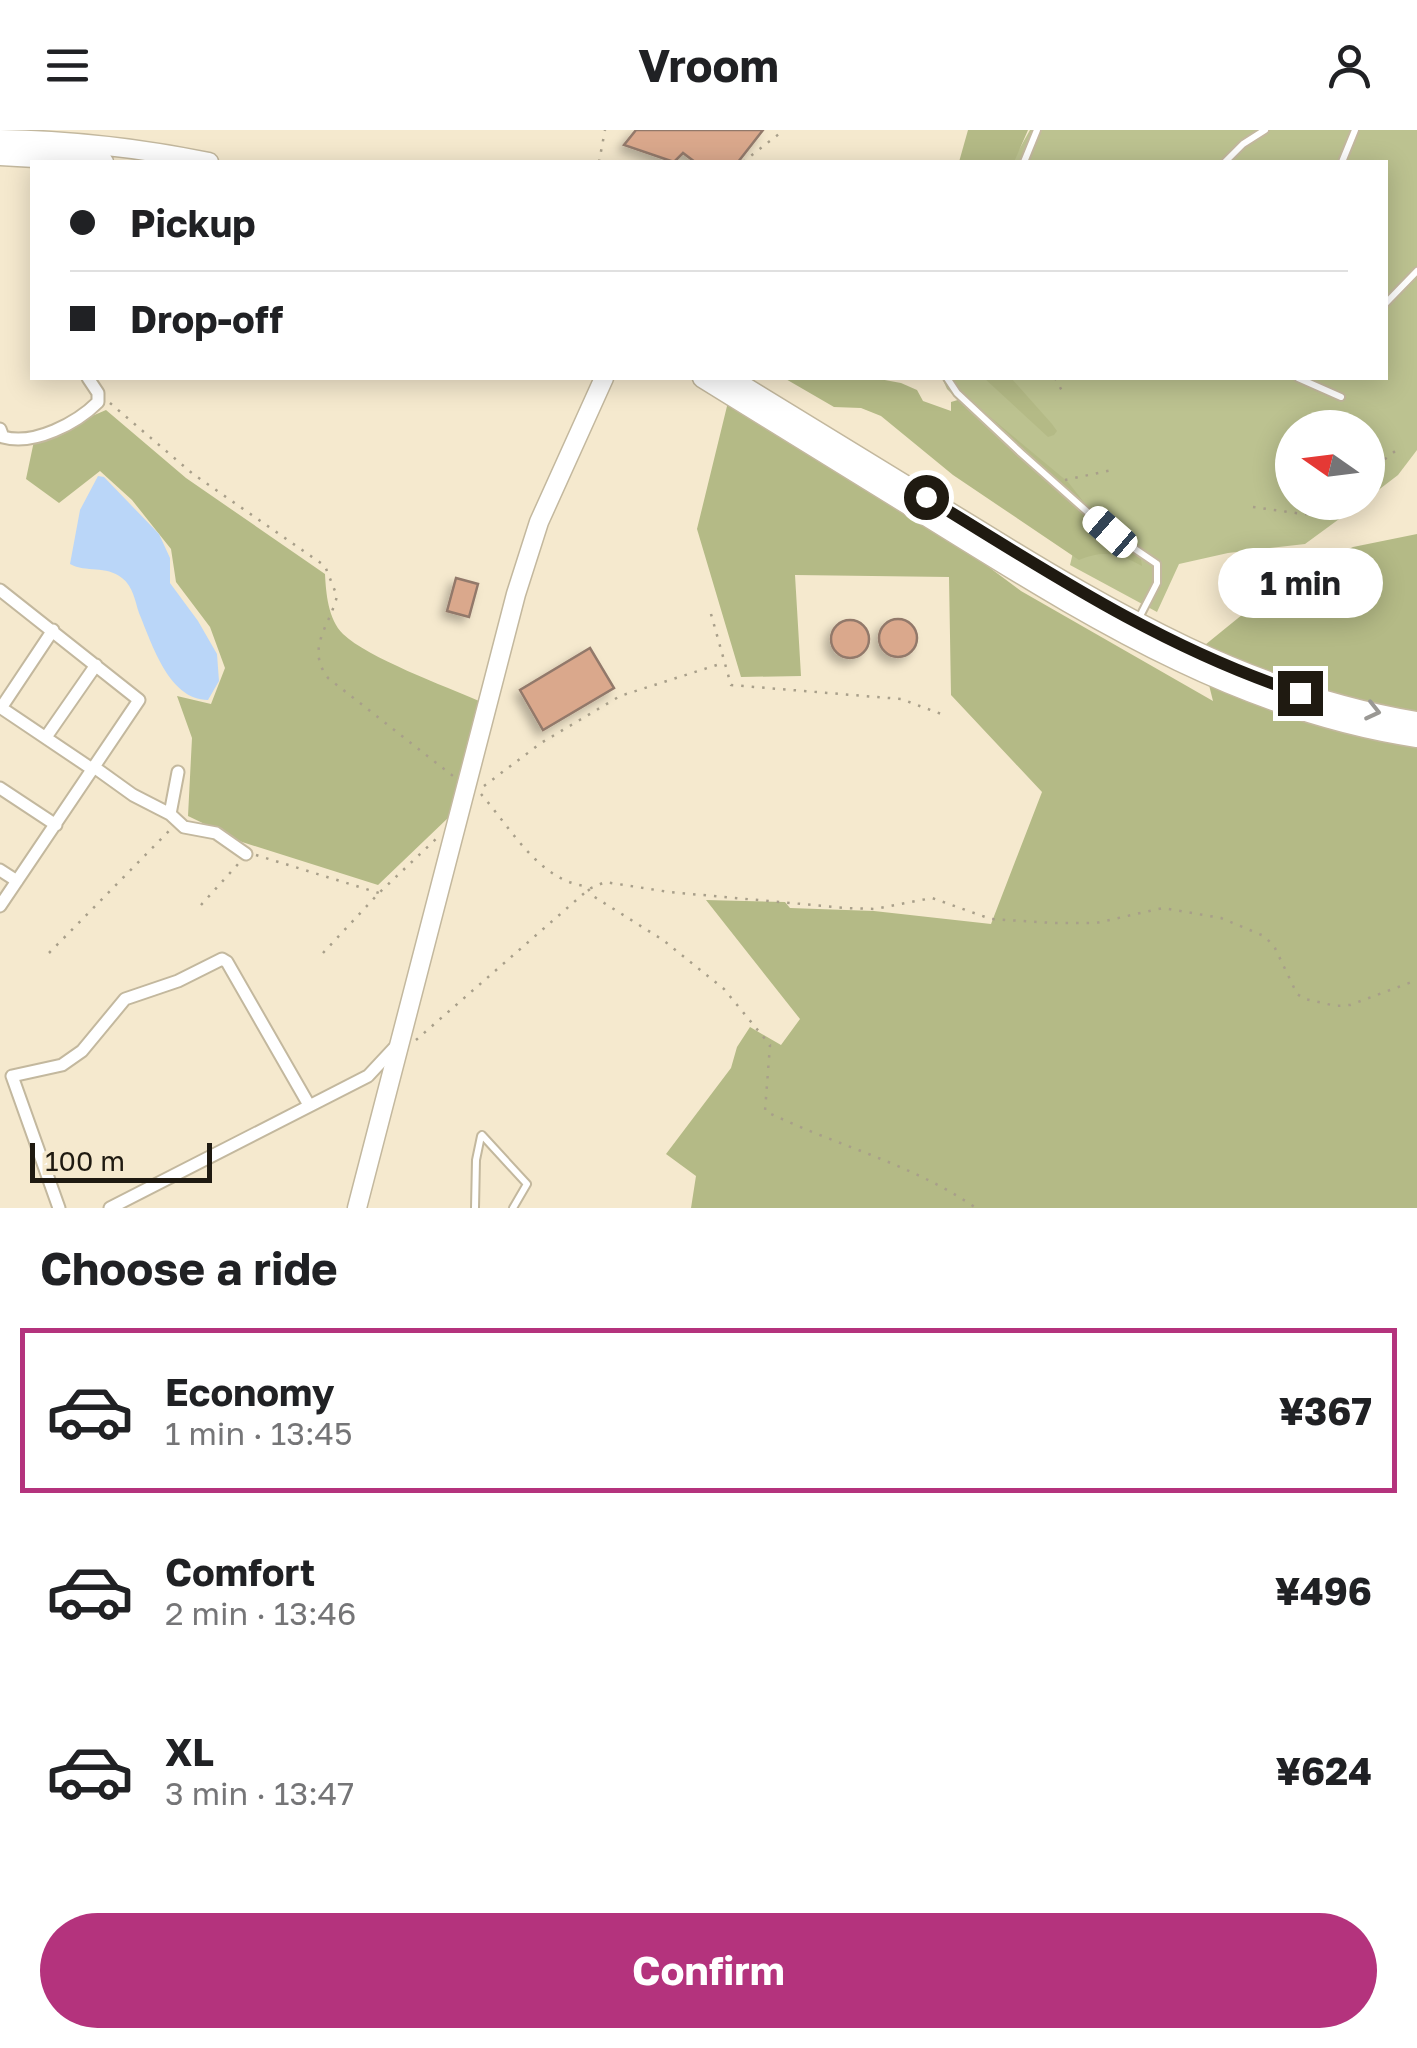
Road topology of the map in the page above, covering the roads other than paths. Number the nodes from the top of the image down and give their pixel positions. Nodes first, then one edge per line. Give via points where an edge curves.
1 (1037, 130) edge
2 (1265, 130) edge
3 (1355, 130) edge
4 (0, 139) edge
5 (68, 154) edge
6 (0, 156) edge
7 (95, 160) edge
8 (198, 160) edge
9 (1025, 160) edge
10 (1226, 160) edge
11 (1343, 160) edge
12 (1417, 271) edge
13 (1388, 301) edge
14 (89, 380) edge
15 (603, 380) edge
16 (705, 380) edge
17 (734, 380) edge
18 (948, 380) edge
19 (1303, 380) edge
20 (1341, 397) dead end
21 (0, 429) edge
22 (4, 593) edge
23 (0, 608) edge
24 (1136, 624) junction
25 (53, 630) junction
26 (96, 665) junction
27 (0, 707) edge
28 (1417, 721) edge
29 (46, 737) junction
30 (1417, 738) edge
31 (93, 768) junction
32 (178, 772) dead end
33 (0, 788) edge
34 (174, 818) junction
35 (56, 825) junction
36 (246, 854) road end
37 (0, 870) edge
38 (17, 881) junction
39 (0, 906) edge
40 (405, 1044) junction
41 (309, 1106) junction
42 (59, 1208) edge
43 (110, 1208) edge
44 (357, 1208) edge
45 (475, 1208) edge
46 (514, 1208) edge

1 - 9 lane
2 - 10 lane
3 - 11 lane
4 - 5 street
5 - 6 street
5 - 7 street
5 - 8 street via 124,147
12 - 13 lane
14 - 21 street via 98,402 75,422 15,440
15 - 40 street via 539,522 472,788 457,819
16 - 30 street via 1127,638 1248,693
17 - 24 street
18 - 24 lane via 1110,532 1159,568
19 - 20 lane
22 - 23 street
22 - 25 street
24 -> 28 street via 1250,677
25 - 26 street
25 - 27 street
26 - 29 street
26 - 31 street via 139,700
27 - 29 street
29 - 31 street
31 - 34 street
31 - 35 street
32 - 34 street
33 - 35 street
34 - 36 street via 184,827 216,833
35 - 38 street
37 - 38 street
38 - 39 street
40 - 41 street via 368,1076
40 - 44 street
41 - 42 street via 222,959 125,999 62,1065 12,1076
41 - 43 street
45 - 46 lane via 482,1134 526,1184

